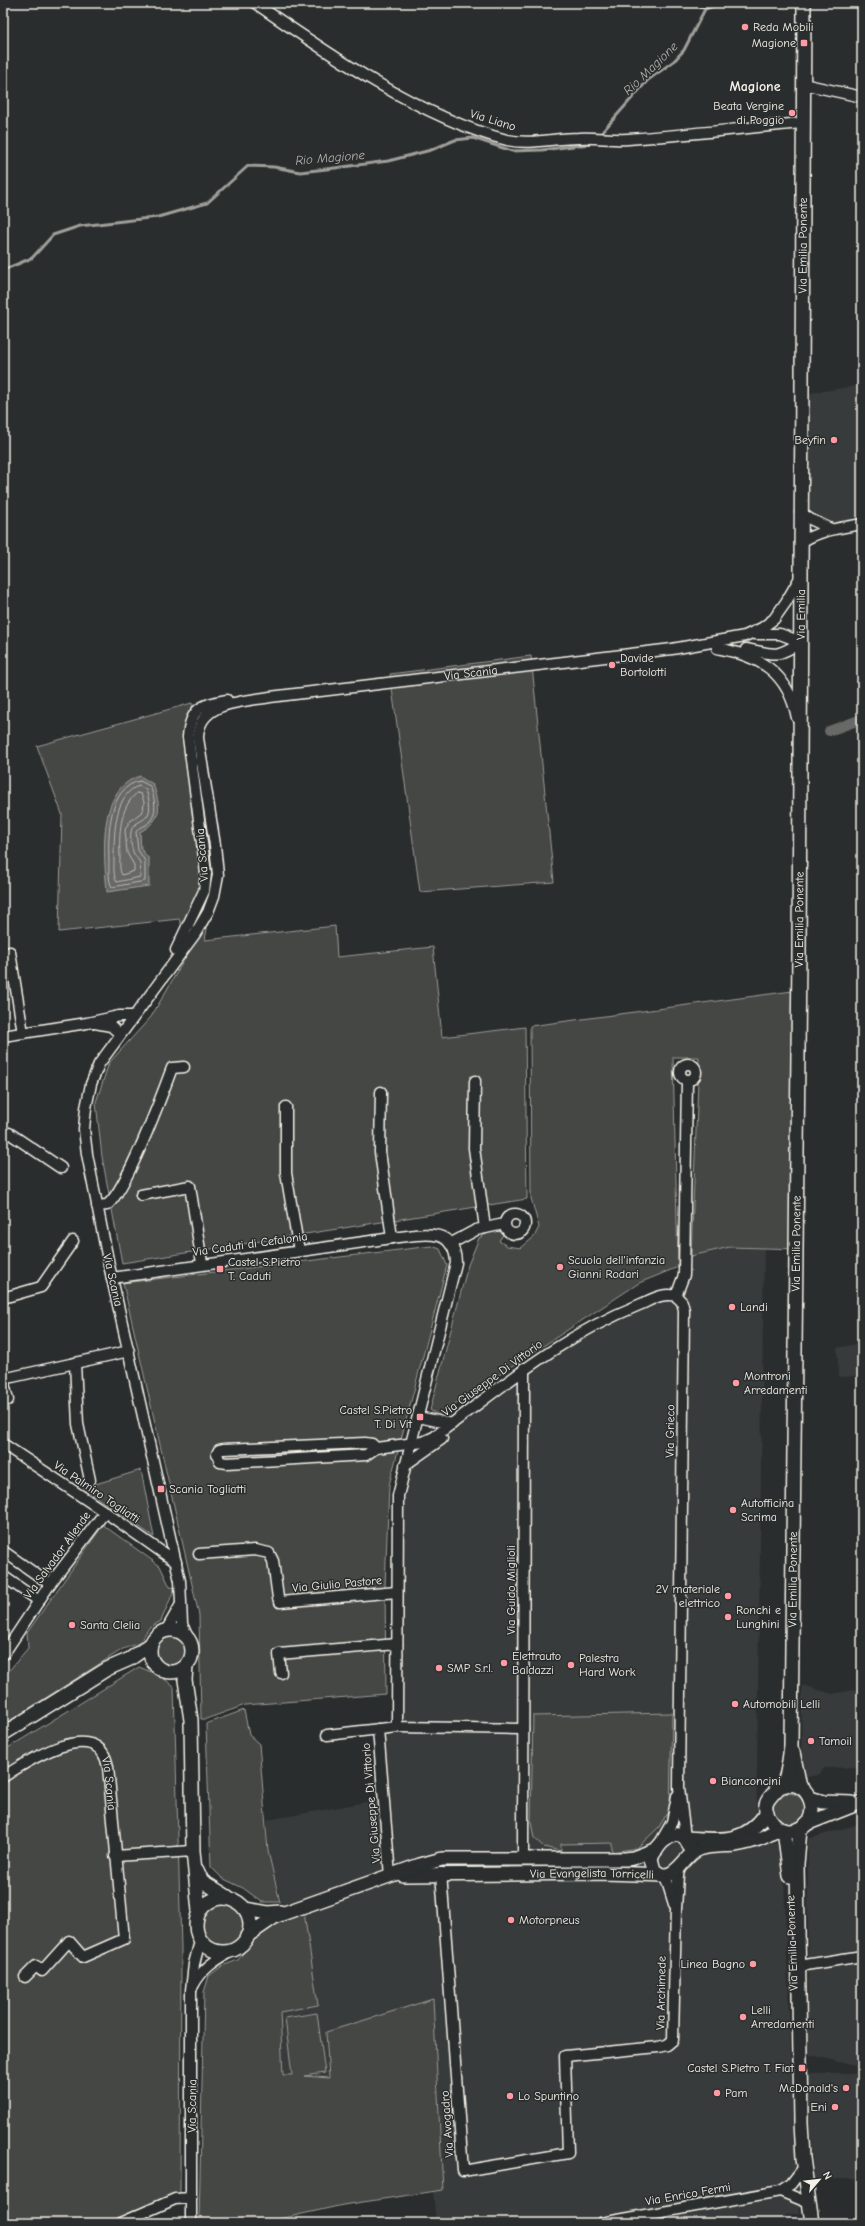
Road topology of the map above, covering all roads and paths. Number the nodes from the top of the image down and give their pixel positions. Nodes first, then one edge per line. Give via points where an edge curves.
1 (255, 3) edge
2 (804, 3) edge
3 (804, 84) junction
4 (862, 97) edge
5 (803, 123) junction
6 (801, 487) joint
7 (800, 512) junction
8 (862, 524) edge
9 (831, 529) junction
10 (800, 543) junction
11 (800, 576) junction
12 (744, 636) junction
13 (801, 642) junction
14 (717, 648) junction
15 (672, 649) junction
16 (801, 740) junction
17 (10, 952) dead end
18 (133, 1016) junction
19 (88, 1023) junction
20 (24, 1033) junction
21 (120, 1034) junction
22 (3, 1036) edge
23 (184, 1066) dead end
24 (687, 1080) dead end
25 (475, 1081) dead end
26 (381, 1092) dead end
27 (286, 1107) dead end
28 (3, 1134) edge
29 (61, 1168) dead end
30 (141, 1195) dead end
31 (98, 1206) junction
32 (504, 1224) dead end
33 (485, 1228) junction
34 (392, 1238) junction
35 (73, 1241) dead end
36 (450, 1244) junction
37 (299, 1250) junction
38 (202, 1263) junction
39 (112, 1278) junction
40 (676, 1296) junction
41 (3, 1298) edge
42 (129, 1351) junction
43 (75, 1363) junction
44 (524, 1368) junction
45 (3, 1379) edge
46 (3, 1401) edge
47 (418, 1417) junction
48 (452, 1424) junction
49 (3, 1444) edge
50 (411, 1444) junction
51 (376, 1448) junction
52 (405, 1465) junction
53 (90, 1480) dead end
54 (105, 1512) junction
55 (3, 1551) edge
56 (198, 1554) dead end
57 (176, 1562) junction
58 (3, 1576) edge
59 (50, 1584) junction
60 (398, 1592) junction
61 (39, 1601) junction
62 (180, 1606) junction
63 (167, 1629) junction
64 (189, 1640) junction
65 (151, 1644) junction
66 (398, 1644) junction
67 (3, 1655) edge
68 (130, 1659) junction
69 (156, 1665) junction
70 (186, 1666) junction
71 (167, 1671) junction
72 (281, 1673) dead end
73 (188, 1698) junction
74 (397, 1727) junction
75 (378, 1729) junction
76 (523, 1729) junction
77 (3, 1734) edge
78 (326, 1734) dead end
79 (791, 1745) junction
80 (3, 1777) edge
81 (679, 1786) junction
82 (800, 1787) junction
83 (776, 1789) junction
84 (810, 1798) junction
85 (859, 1802) edge
86 (767, 1812) junction
87 (781, 1830) junction
88 (801, 1832) junction
89 (685, 1838) junction
90 (657, 1848) junction
91 (193, 1851) junction
92 (115, 1856) junction
93 (685, 1858) junction
94 (523, 1859) junction
95 (194, 1865) junction
96 (441, 1873) junction
97 (523, 1873) junction
98 (663, 1875) junction
99 (390, 1876) junction
100 (229, 1898) junction
101 (245, 1909) junction
102 (676, 1909) junction
103 (294, 1910) junction
104 (199, 1911) junction
105 (247, 1936) junction
106 (200, 1941) junction
107 (233, 1950) junction
108 (862, 1956) edge
109 (799, 1966) junction
110 (196, 1976) junction
111 (25, 1977) dead end
112 (565, 2056) joint
113 (801, 2171) junction
114 (780, 2192) junction
115 (191, 2198) junction
116 (807, 2202) junction
117 (120, 2223) edge
118 (191, 2223) edge
119 (601, 2223) edge
120 (807, 2223) edge
121 (814, 2223) edge

1 - 5 street, Via Liano via 341,61 409,99 449,119 507,140 532,142 585,137 628,139
2 - 3 main road, Via Emilia Ponente
3 - 4 street
3 - 5 main road, Via Emilia Ponente
5 - 6 main road, Via Emilia Ponente
6 - 7 main road, Via Emilia
7 - 9 street via 810,520
7 - 10 main road, Via Emilia
8 - 9 street
9 - 10 street via 815,534
10 - 11 main road, Via Emilia
11 - 12 street, Via Scania via 774,618 762,628
11 - 13 main road, Via Emilia
12 - 13 street, Via Scania via 770,632
12 - 15 street, Via Scania
13 - 14 street, Via Scania via 780,653 770,655 743,648
13 - 16 main road, Via Emilia
14 - 15 street, Via Scania
14 - 16 street, Via Scania via 750,656 770,669 782,681 792,698
15 - 18 street, Via Scania via 205,705 192,717 188,737 206,883 199,904 165,973
16 - 79 main road, Via Emilia Ponente
17 - 20 street
18 - 19 street via 119,1016
18 - 21 street, Via Scania
19 - 20 street
19 - 21 street via 111,1026
20 - 22 street
21 - 31 street, Via Scania via 99,1064 91,1084 86,1108 84,1130
23 - 31 street via 172,1068 117,1194 107,1205
24 - 40 street via 684,1275
25 - 33 street via 474,1148
26 - 34 street via 380,1152
27 - 37 street via 286,1173
28 - 29 street via 9,1133
30 - 38 street via 190,1186
31 - 39 street, Via Scania
32 - 33 street
33 - 36 street
34 - 36 street, Via Caduti di Cefalonia via 430,1234 438,1235
34 - 37 street, Via Caduti di Cefalonia
35 - 41 street via 41,1287
36 - 47 street via 456,1255 456,1264
37 - 38 street, Via Caduti di Cefalonia
38 - 39 street, Via Caduti di Cefalonia
39 - 42 street, Via Scania
40 - 44 street, Via Giuseppe Di Vittorio via 664,1294 629,1308 579,1334
40 - 81 street, Via Grieco via 682,1302 684,1310
42 - 43 street
42 - 57 street, Via Scania
43 - 45 street
43 - 53 street via 78,1424
44 - 48 street, Via Giuseppe Di Vittorio
44 - 76 street, Via Guido Miglioli
45 - 46 street via 8,1400
47 - 48 street
47 - 50 street
48 - 50 street, Via Giuseppe Di Vittorio via 434,1437
48 - 52 street via 444,1437
49 - 54 street, Via Palmiro Togliatti
50 - 51 street, Via Giuseppe Di Vittorio
50 - 52 street
51 - 51 street via 366,1443 283,1445 223,1449 217,1454 220,1462 234,1463 366,1455
52 - 60 street via 398,1496
54 - 57 street, Via Palmiro Togliatti
54 - 59 street, Via Salvador Allende
55 - 59 street
56 - 60 street, Via Giulio Pastore via 254,1550 269,1553 273,1560 280,1602
57 - 62 street, Via Scania via 180,1581
58 - 61 street
59 - 61 street, Via Salvador Allende
60 - 66 street
61 - 67 street, Via Salvador Allende
62 - 63 street, Via Scania
62 - 64 street, Via Scania via 182,1624
63 - 64 main road via 180,1632
63 - 65 main road, Via Scania via 158,1634
64 - 70 main road, Via Scania via 192,1651
65 - 68 main road, Via Scania
65 - 69 main road via 152,1659
66 - 72 street via 279,1654
66 - 74 street
68 - 69 main road
68 - 77 main road, Via Scania via 107,1670
69 - 71 main road
70 - 71 main road via 180,1670
70 - 73 main road, Via Scania
71 - 73 main road
73 - 91 main road, Via Scania
74 - 75 street, Via Giuseppe Di Vittorio
74 - 76 street, Via Giuseppe Di Vittorio
75 - 78 street, Via Giuseppe Di Vittorio
75 - 99 street, Via Giuseppe Di Vittorio
76 - 94 street, Via Guido Miglioli
79 - 82 main road
79 - 83 main road via 784,1781
80 - 92 street, Via Scania via 53,1748 75,1744 97,1747 106,1757 108,1767
81 - 89 street
81 - 90 street via 672,1822
82 - 83 main road via 785,1785
82 - 84 main road
83 - 86 main road via 768,1799
84 - 85 main road via 823,1802
84 - 88 main road via 812,1812
85 - 88 main road
86 - 87 main road via 772,1822
86 - 89 main road, Via Evangelista Torricelli via 758,1825 743,1836 706,1840
87 - 88 main road
87 - 93 main road, Via Evangelista Torricelli via 753,1841 700,1849
87 - 113 main road, Via Emilia Ponente via 789,1864
88 - 109 main road, Via Emilia Ponente
89 - 90 main road, Via Evangelista Torricelli via 672,1835
89 - 93 main road via 689,1846
90 - 94 main road, Via Evangelista Torricelli via 626,1859
90 - 98 main road, Via Evangelista Torricelli via 651,1863 654,1870
91 - 92 street
91 - 95 main road, Via Scania
92 - 111 street, Via Scania via 124,1939 83,1957 69,1941 42,1971 36,1966
93 - 98 main road, Via Evangelista Torricelli via 673,1873
93 - 102 street, Via Archimede via 678,1875
94 - 97 main road, Via Evangelista Torricelli
94 - 99 main road, Via Evangelista Torricelli via 442,1859
95 - 100 main road, Via Scania via 202,1881
95 - 104 main road, Via Scania
96 - 97 main road, Via Evangelista Torricelli
96 - 99 main road, Via Evangelista Torricelli
96 - 112 street, Via Avogadro via 464,2171 568,2153
97 - 98 main road, Via Evangelista Torricelli
98 - 102 street
99 - 103 main road, Via Evangelista Torricelli
100 - 101 main road, Via Scania
100 - 104 main road via 212,1900
101 - 103 main road, Via Evangelista Torricelli via 268,1913
101 - 105 main road via 250,1922
102 - 112 street, Via Archimede via 673,2040 658,2047
103 - 105 main road, Via Evangelista Torricelli via 276,1916
104 - 106 main road, Via Scania via 195,1926
105 - 107 main road, Via Scania via 244,1942
106 - 107 main road via 215,1951
106 - 110 street, Via Scania
107 - 110 street, Via Scania via 212,1962
108 - 109 street
109 - 116 main road, Via Emilia Ponente via 801,2122
110 - 115 street, Via Scania via 191,1990
113 - 114 street via 791,2184
113 - 116 main road, Via Emilia Ponente
114 - 116 street
114 - 119 street, Via Enrico Fermi
115 - 117 street via 174,2199
115 - 118 street, Via Scania
116 - 120 main road, Via Emilia Ponente
116 - 121 main road, Via Emilia Ponente

